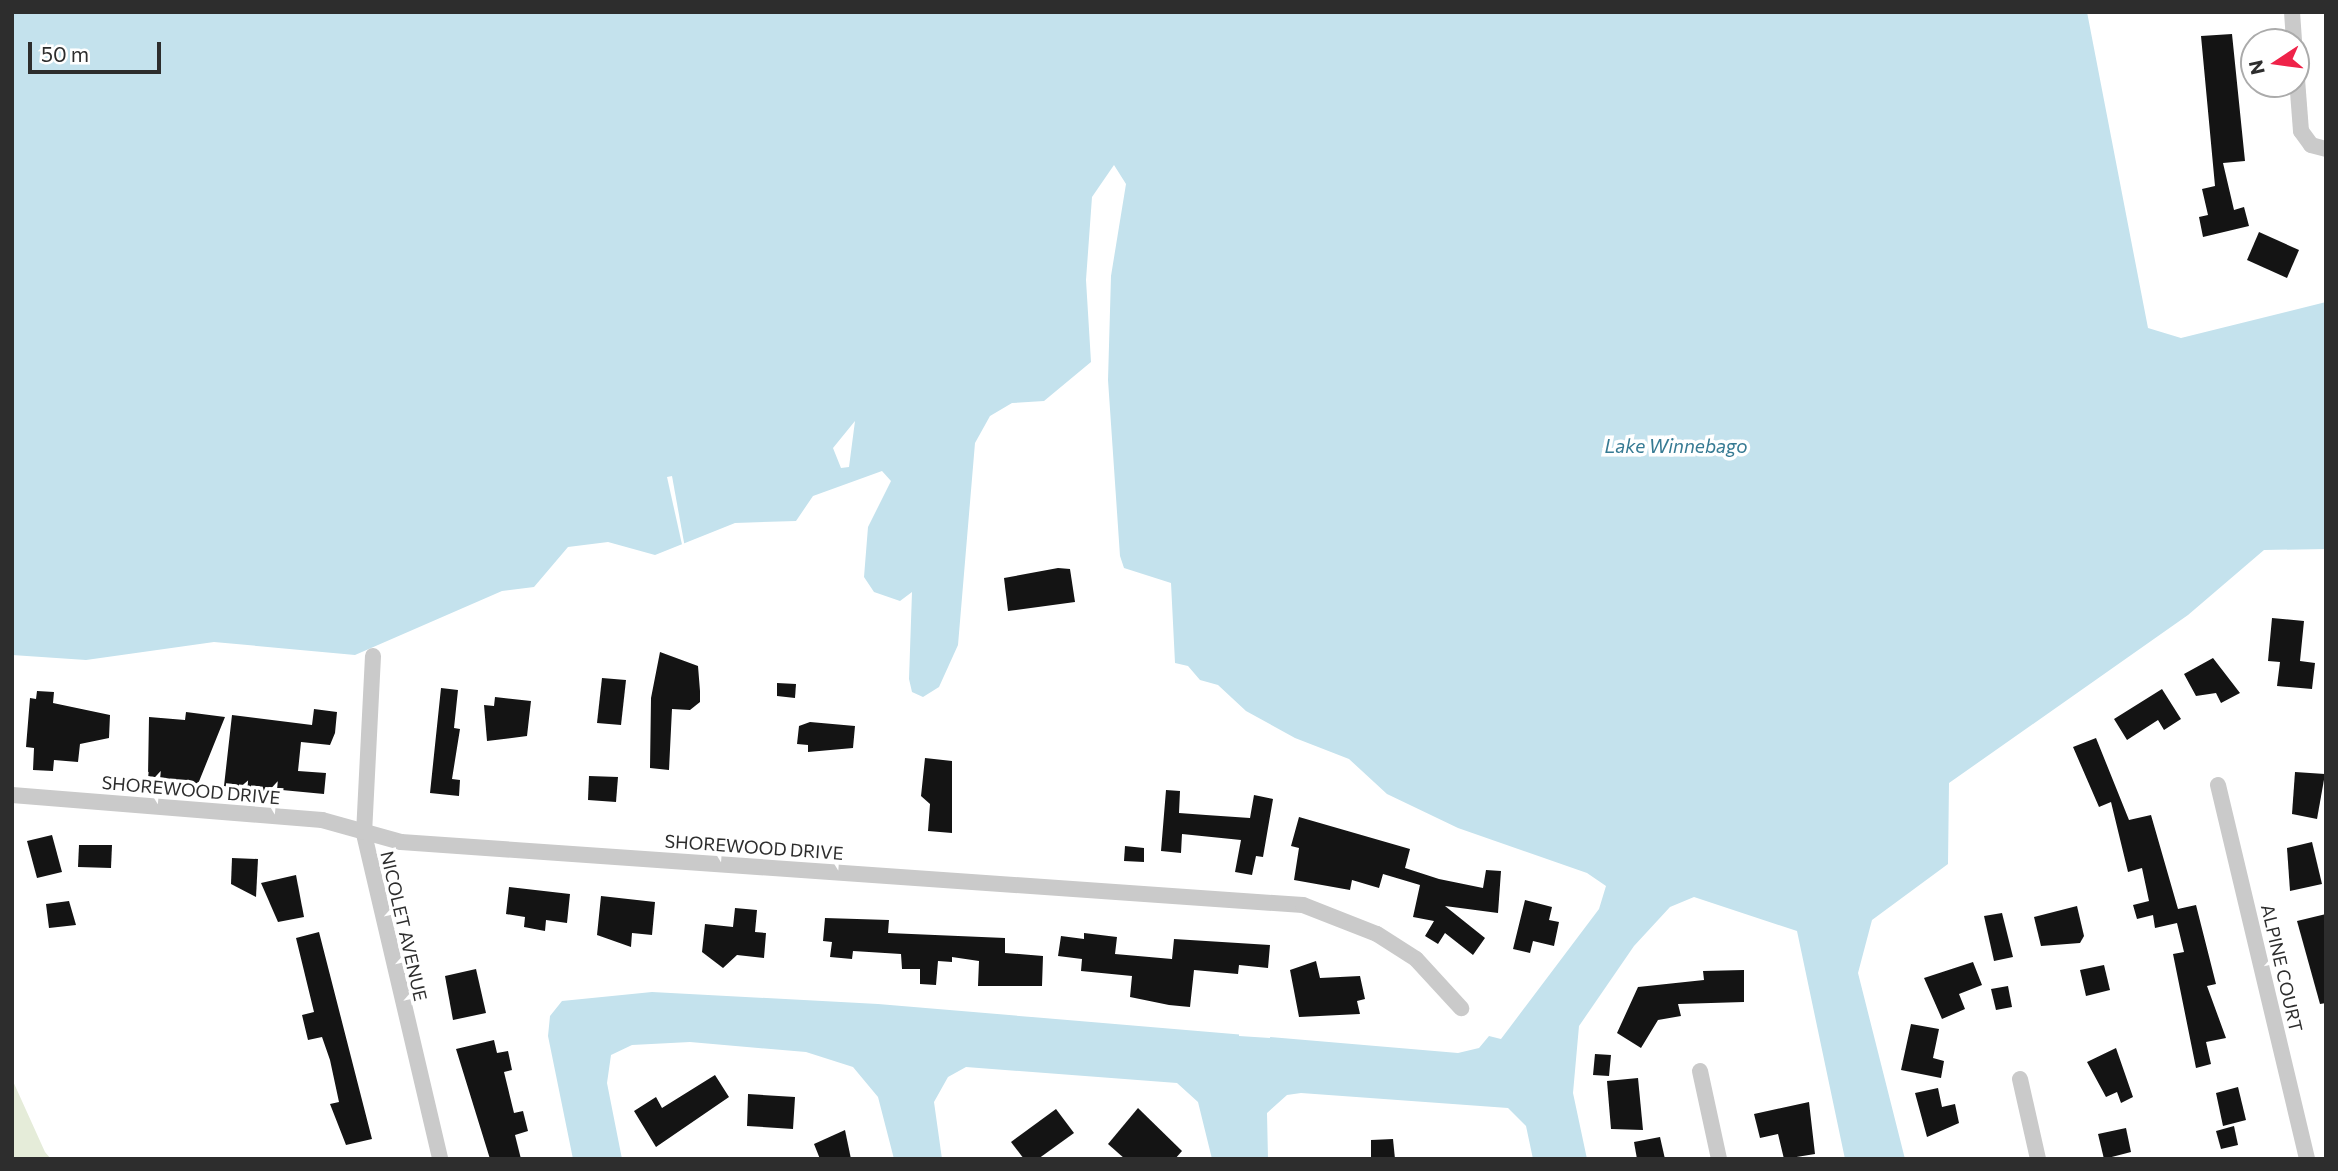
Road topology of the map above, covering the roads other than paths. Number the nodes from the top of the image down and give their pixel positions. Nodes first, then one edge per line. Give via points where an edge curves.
1 (2298, 98) edge
2 (2318, 147) edge
3 (373, 656) dead end
4 (2218, 785) dead end
5 (12, 795) edge
6 (364, 834) junction
7 (1461, 1008) dead end
8 (1700, 1071) dead end
9 (2020, 1079) dead end
10 (440, 1159) edge
11 (1720, 1159) edge
12 (2038, 1159) edge
13 (2307, 1159) edge

1 - 2 street via 2301,131
3 - 6 street, NICOLET AVENUE
4 - 13 street, ALPINE COURT
5 - 6 street, SHOREWOOD DRIVE via 322,820
6 - 7 street, SHOREWOOD DRIVE via 475,848 1303,905 1377,934 1416,959
6 - 10 street, NICOLET AVENUE
8 - 11 street
9 - 12 street

